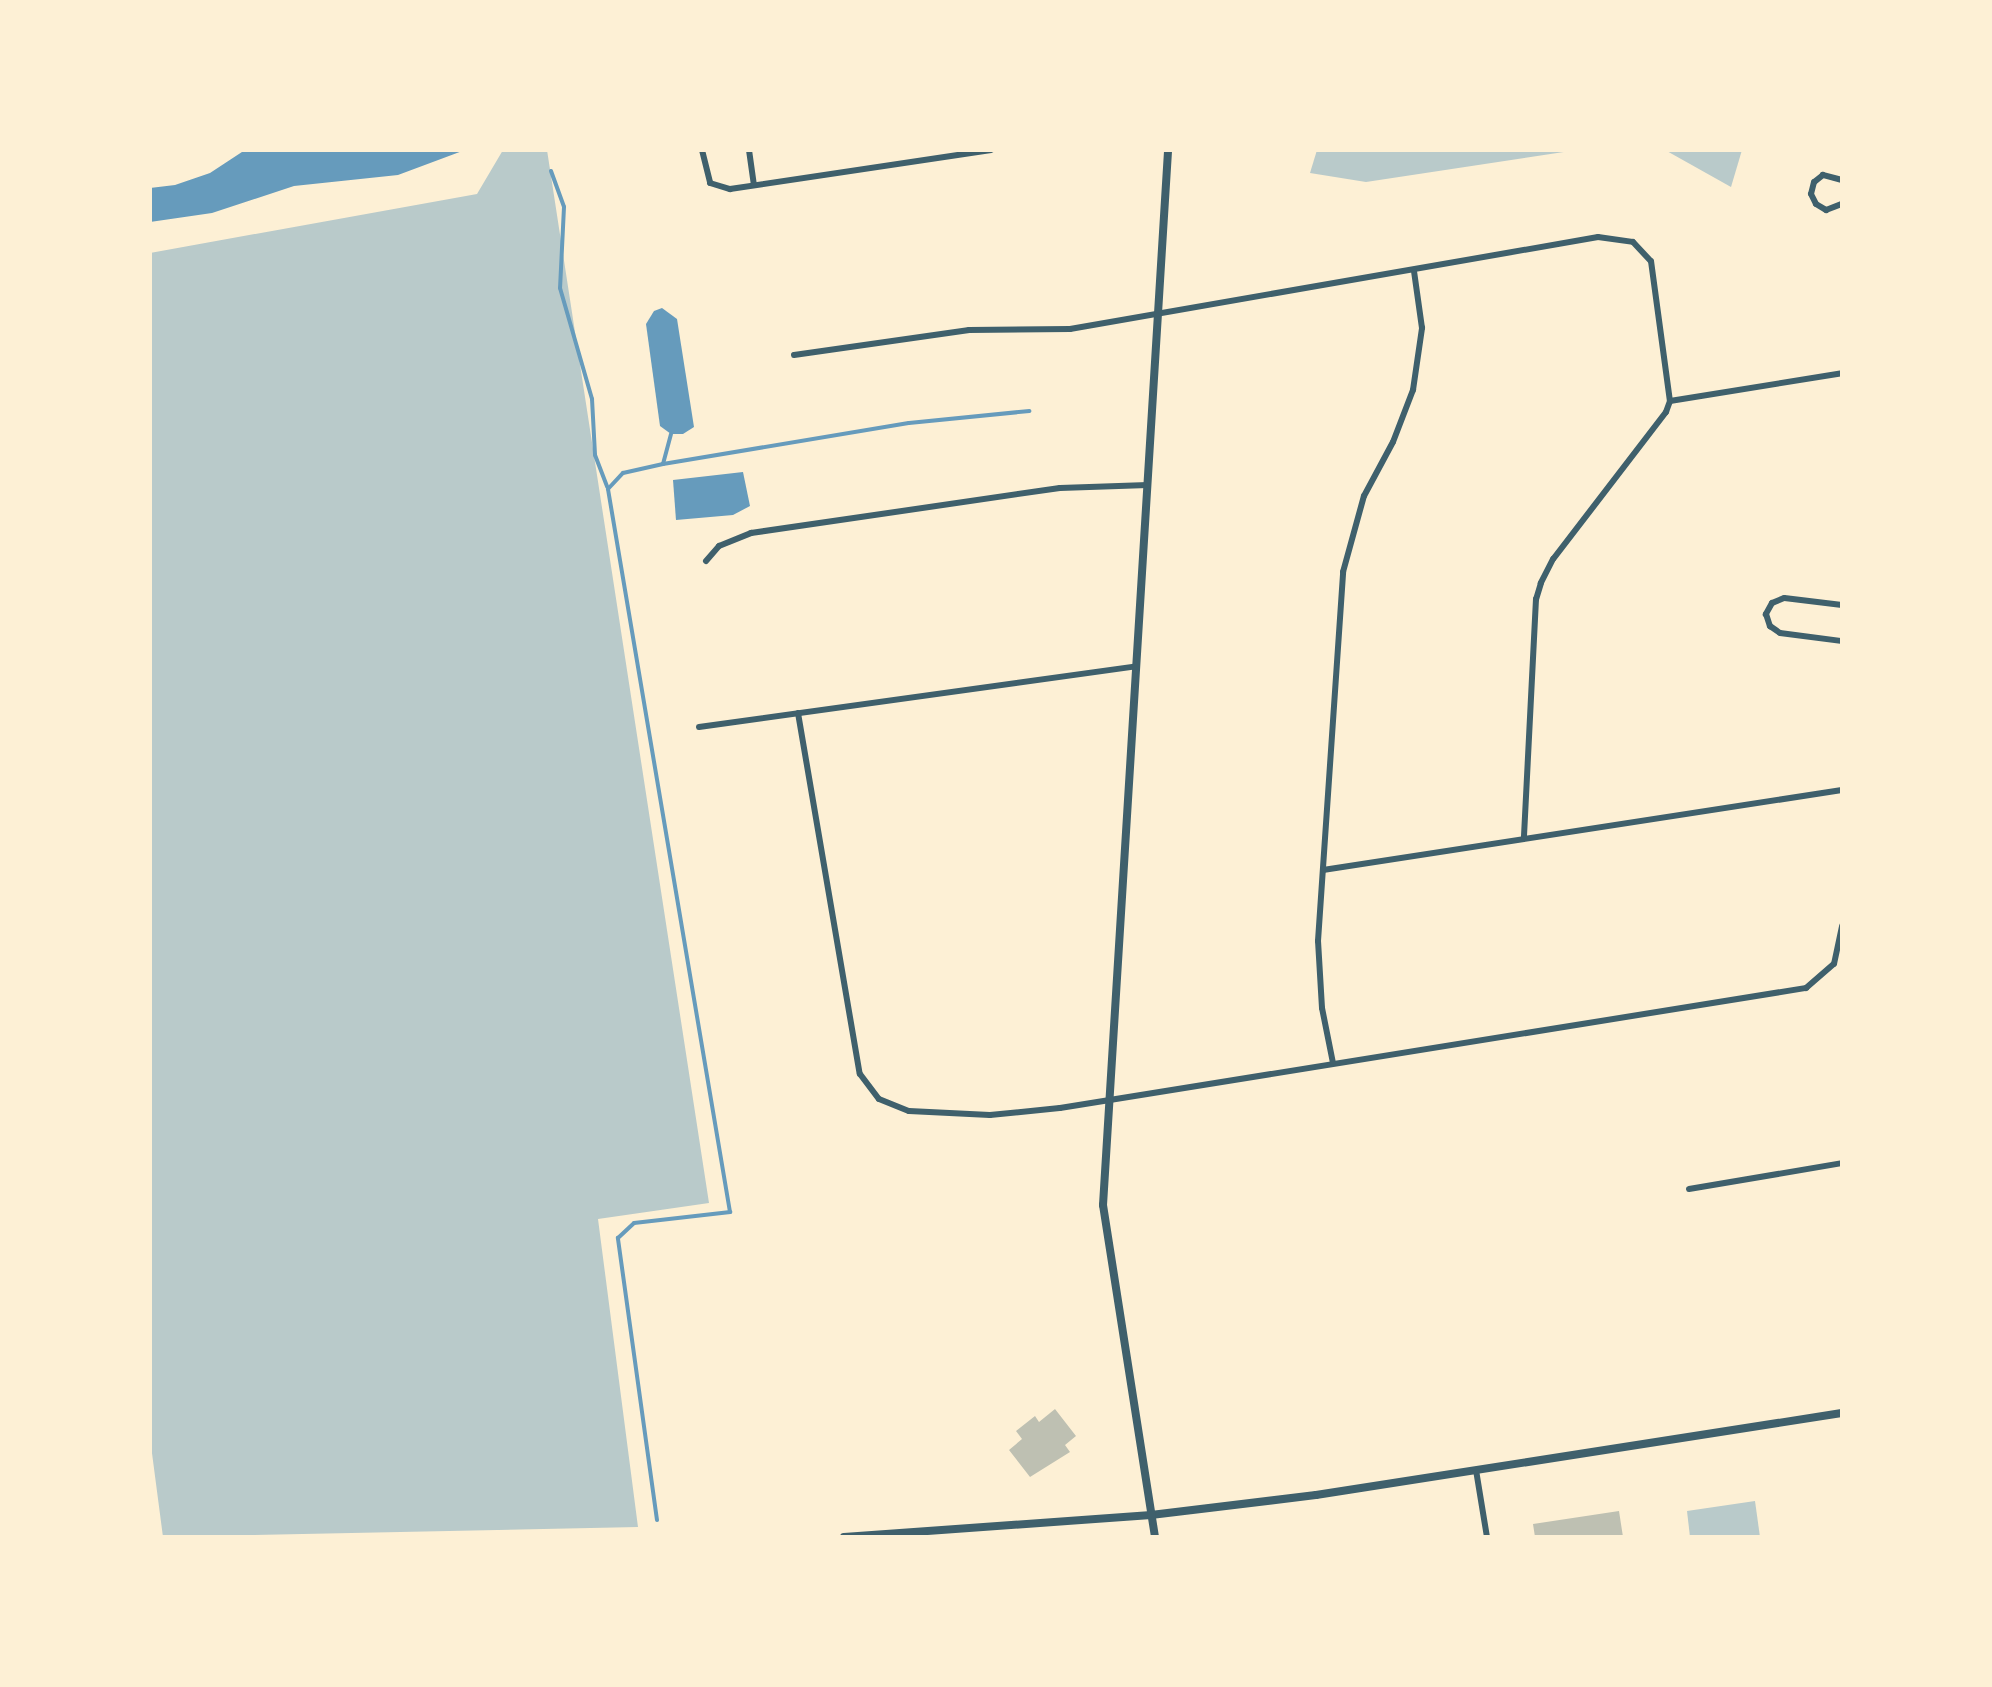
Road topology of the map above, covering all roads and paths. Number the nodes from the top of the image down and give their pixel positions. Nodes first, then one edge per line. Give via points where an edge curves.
1 (702, 150) edge
2 (748, 150) edge
3 (992, 150) edge
4 (1168, 150) edge
5 (938, 154) edge
6 (1842, 180) edge
7 (754, 185) junction
8 (1842, 204) edge
9 (1414, 271) junction
10 (1158, 315) junction
11 (794, 355) dead end
12 (1842, 372) edge
13 (1670, 401) junction
14 (1148, 485) junction
15 (706, 562) dead end
16 (1842, 604) edge
17 (1842, 640) edge
18 (1136, 666) junction
19 (798, 713) junction
20 (699, 727) dead end
21 (1842, 790) edge
22 (1524, 838) junction
23 (1322, 870) junction
24 (1842, 926) edge
25 (1333, 1063) junction
26 (1110, 1100) junction
27 (1842, 1163) edge
28 (1688, 1189) dead end
29 (1842, 1413) edge
30 (1476, 1470) junction
31 (1151, 1515) junction
32 (844, 1537) edge
33 (1155, 1537) edge
34 (1487, 1537) edge

1 - 7 street via 710,183
2 - 7 street
3 - 5 street
4 - 10 street
5 - 7 street
6 - 8 street via 1824,175 1811,194 1826,210
9 - 10 street
9 - 13 street via 1598,237 1633,242 1651,261
9 - 23 street via 1422,328 1413,390 1364,496 1343,572
10 - 11 street via 1070,329 969,330
10 - 14 street
12 - 13 street
13 - 22 street via 1541,583
14 - 15 street via 1060,488 751,533 719,546
14 - 18 street
16 - 17 street via 1784,598 1766,614 1780,633
18 - 19 street
18 - 26 street
19 - 20 street
19 - 26 street via 860,1074 870,1092 909,1111 960,1116
21 - 22 street
22 - 23 street
23 - 25 street via 1318,972
24 - 25 street via 1834,964 1806,988
25 - 26 street
26 - 31 street via 1102,1205
27 - 28 street
29 - 30 street
30 - 31 street
30 - 34 street
31 - 32 street
31 - 33 street

